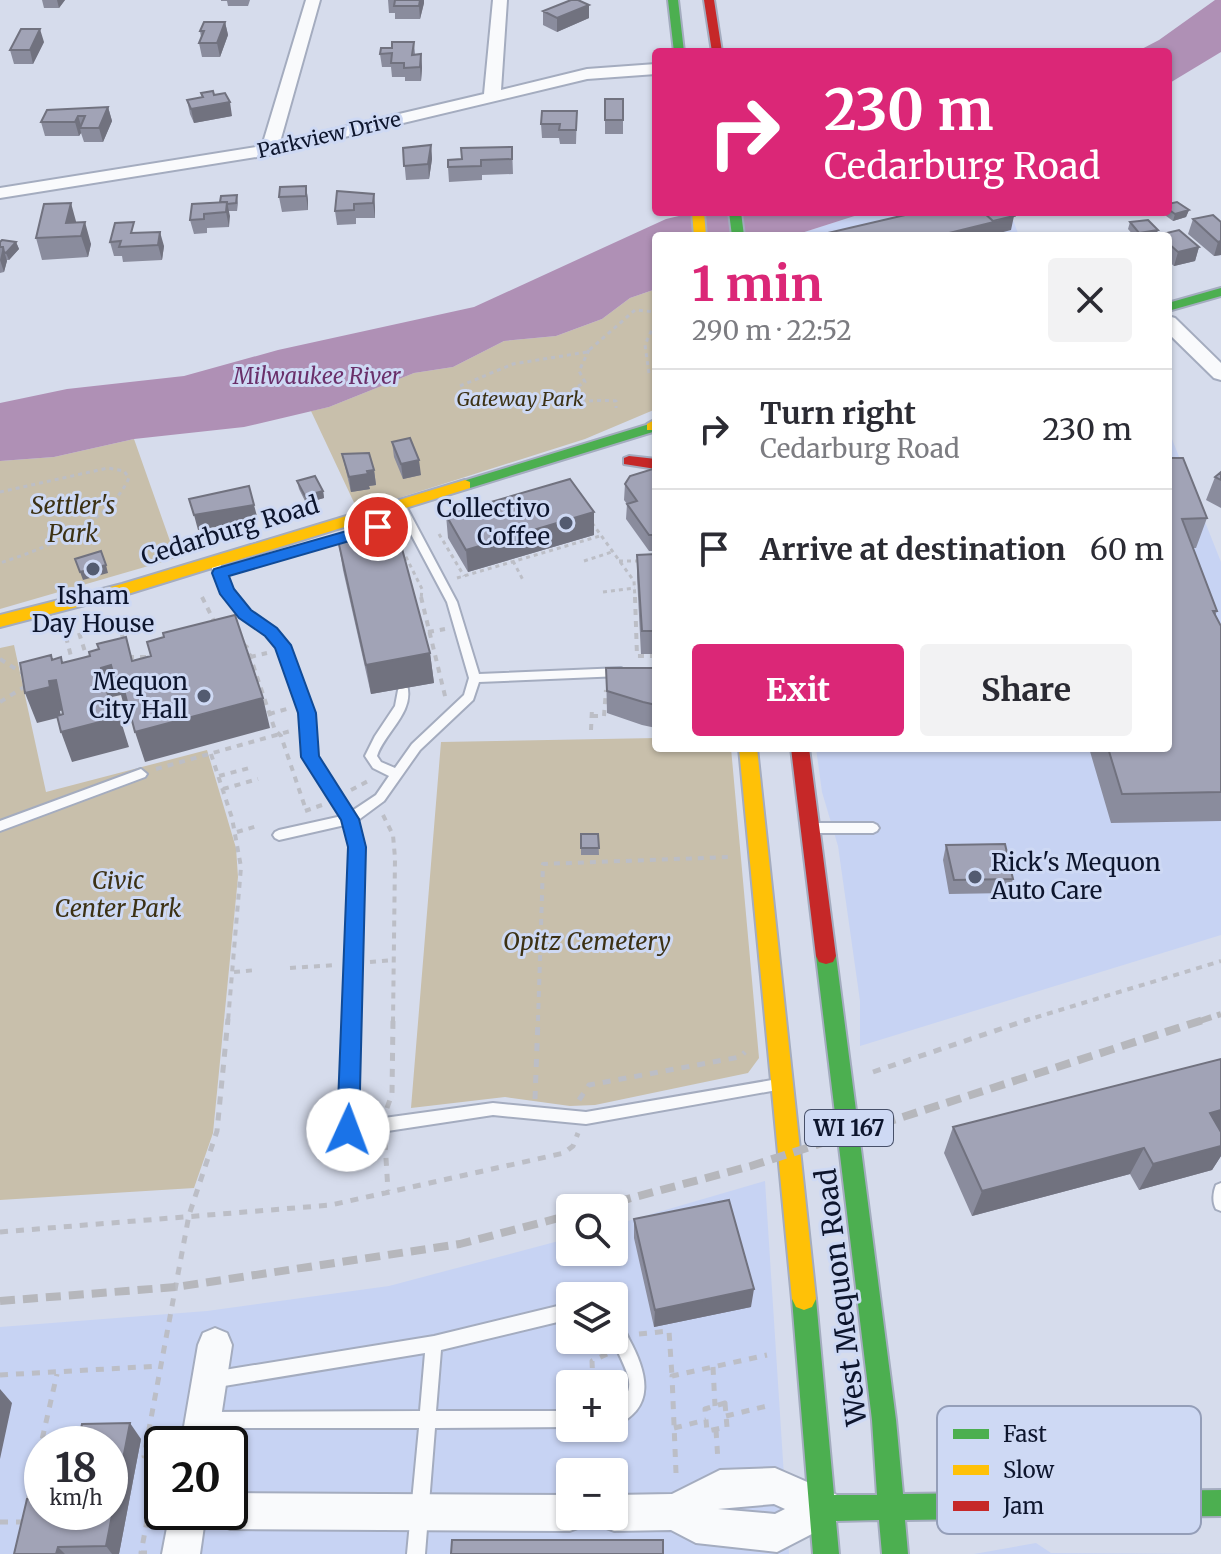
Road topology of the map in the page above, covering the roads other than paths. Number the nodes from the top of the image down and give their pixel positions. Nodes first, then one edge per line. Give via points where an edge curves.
1 (313, 0) edge
2 (500, 0) edge
3 (673, 0) edge
4 (709, 0) edge
5 (679, 48) edge
6 (716, 48) edge
7 (652, 69) edge
8 (492, 98) junction
9 (269, 150) junction
10 (0, 193) edge
11 (1221, 292) edge
12 (1172, 306) edge
13 (1172, 326) edge
14 (1221, 374) edge
15 (652, 426) edge
16 (652, 456) edge
17 (652, 464) edge
18 (491, 497) dead end
19 (403, 512) junction
20 (217, 567) junction
21 (0, 621) edge
22 (0, 637) edge
23 (631, 671) edge
24 (475, 678) junction
25 (403, 688) dead end
26 (749, 752) edge
27 (800, 752) edge
28 (141, 774) road end
29 (398, 775) junction
30 (350, 819) junction
31 (0, 826) edge
32 (803, 828) junction
33 (873, 828) dead end
34 (279, 835) dead end
35 (783, 1084) junction
36 (1221, 1190) edge
37 (1221, 1204) edge
38 (556, 1314) edge
39 (434, 1344) junction
40 (215, 1345) dead end
41 (628, 1352) edge
42 (210, 1380) junction
43 (628, 1409) edge
44 (556, 1419) edge
45 (427, 1420) junction
46 (202, 1426) edge
47 (248, 1430) edge
48 (1201, 1503) edge
49 (1221, 1503) edge
50 (825, 1508) junction
51 (937, 1508) edge
52 (892, 1509) junction
53 (248, 1511) edge
54 (420, 1513) junction
55 (556, 1513) edge
56 (628, 1513) edge
57 (177, 1530) edge
58 (164, 1553) edge
59 (416, 1554) edge
60 (826, 1554) edge
61 (895, 1554) edge

1 - 9 street
2 - 8 street
3 - 5 main road
4 - 6 main road
7 - 8 street, Parkview Drive via 587,74
8 - 9 street, Parkview Drive
9 - 10 street, Parkview Drive
11 - 12 main road
13 - 14 street
15 - 19 main road, Cedarburg Road
16 - 17 main road via 621,463
18 - 19 main road, Cedarburg Road
19 - 20 main road, Cedarburg Road
19 - 24 lane via 452,602
20 - 21 main road, Cedarburg Road
20 - 22 main road, Cedarburg Road
20 - 30 lane via 226,590 245,614 282,645 307,713 310,757
23 - 24 lane
24 - 29 lane via 469,697 416,747
25 - 29 lane via 403,705 373,745 371,756
26 - 35 main road, West Mequon Road / WI 167 via 762,829
27 - 32 main road, West Mequon Road / WI 167
28 - 31 lane
29 - 30 lane via 380,798
30 - 34 lane
30 - 35 lane via 357,847 348,1130 493,1109 586,1118
32 - 33 lane
32 - 52 main road, West Mequon Road / WI 167 via 850,1133
35 - 50 main road, West Mequon Road / WI 167
36 - 37 lane
38 - 39 lane
39 - 42 lane
39 - 45 lane
40 - 42 street
41 - 43 lane via 638,1389
42 - 46 street
44 - 45 lane
45 - 47 lane
45 - 54 lane
48 - 49 main road
50 - 52 main road
50 - 56 street via 777,1533 696,1525 675,1512
50 - 60 main road, West Mequon Road / WI 167
51 - 52 main road
52 - 61 main road, West Mequon Road / WI 167
53 - 54 street
54 - 55 street
54 - 59 lane
57 - 58 street

